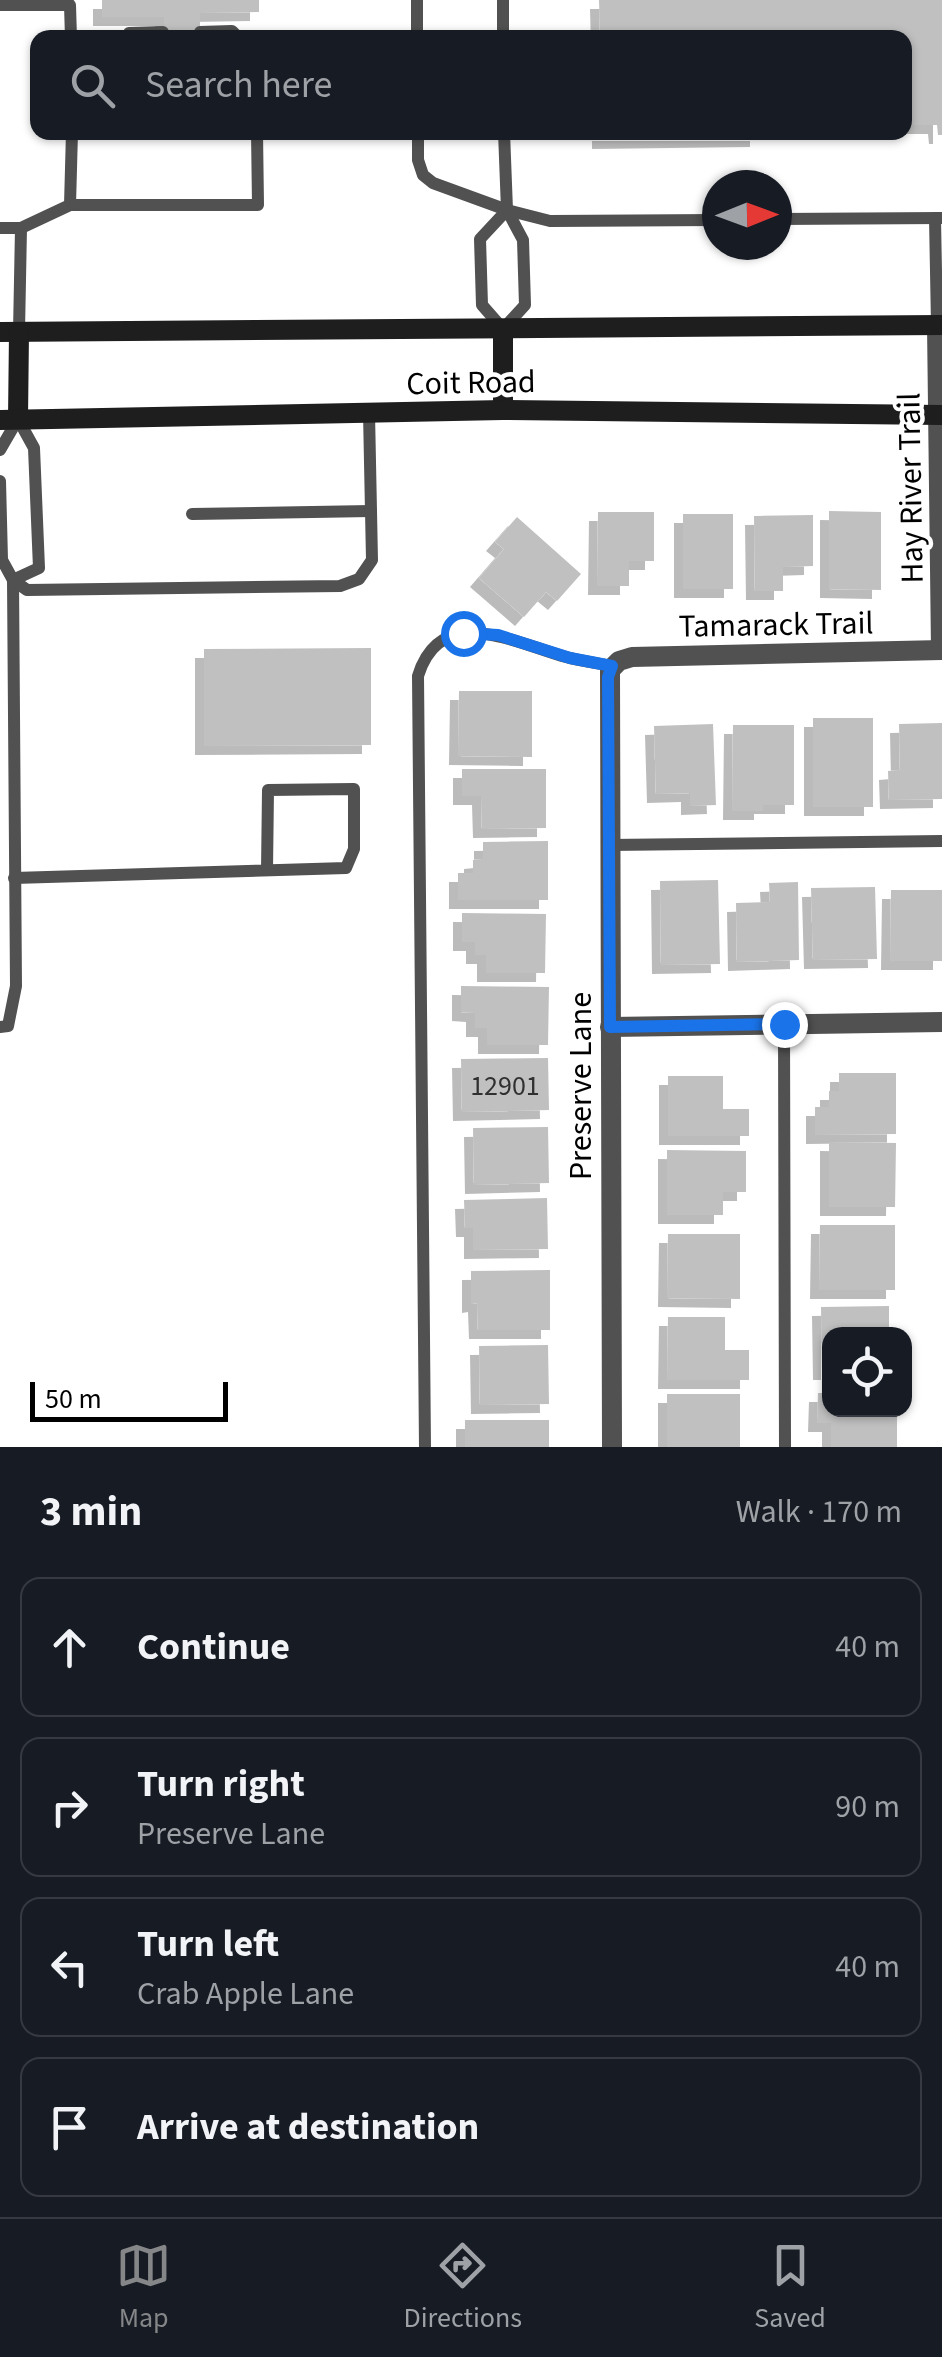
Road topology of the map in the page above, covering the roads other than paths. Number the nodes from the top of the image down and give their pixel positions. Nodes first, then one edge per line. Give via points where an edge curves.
1 (417, 0) edge
2 (503, 0) edge
3 (70, 2) edge
4 (0, 5) edge
5 (71, 30) edge
6 (417, 30) edge
7 (503, 30) edge
8 (72, 140) edge
9 (257, 140) edge
10 (418, 140) edge
11 (504, 140) edge
12 (70, 205) junction
13 (507, 210) junction
14 (939, 218) edge
15 (792, 219) edge
16 (702, 220) edge
17 (0, 228) edge
18 (21, 228) junction
19 (940, 325) edge
20 (503, 329) junction
21 (10, 332) edge
22 (503, 410) junction
23 (369, 413) junction
24 (941, 416) edge
25 (9, 420) edge
26 (0, 450) edge
27 (0, 482) edge
28 (371, 511) junction
29 (192, 514) dead end
30 (1, 530) edge
31 (12, 580) junction
32 (942, 650) edge
33 (612, 666) junction
34 (942, 841) edge
35 (609, 845) junction
36 (267, 870) junction
37 (9, 886) edge
38 (942, 1022) edge
39 (784, 1024) junction
40 (610, 1027) junction
41 (0, 1028) edge
42 (424, 1447) edge
43 (612, 1447) edge
44 (785, 1447) edge

1 - 6 lane
2 - 7 lane
3 - 4 lane
3 - 5 lane
8 - 12 lane
9 - 12 lane via 258,206
10 - 13 lane via 418,160 433,183
11 - 13 lane
12 - 18 lane
13 - 16 lane via 550,221
13 - 20 lane via 524,240 524,305
13 - 20 lane via 480,239 482,305
14 - 15 lane
14 - 19 lane
17 - 18 lane
18 - 21 lane
19 - 20 main road, Coit Road
19 - 24 street, Hay River Trail
20 - 21 main road, Coit Road
20 - 22 main road
21 - 25 main road
22 - 23 main road, Coit Road
22 - 24 main road, Coit Road
23 - 25 main road, Coit Road
23 - 28 lane
24 - 32 street, Hay River Trail
25 - 26 lane
25 - 31 lane via 34,448 39,568
27 - 30 lane
28 - 29 lane
28 - 31 lane via 372,560 359,579 340,586 27,590
30 - 31 lane via 2,560
31 - 37 lane
32 - 33 street, Tamarack Trail via 632,658
33 - 35 street, Preserve Lane
33 - 42 lane via 498,635 463,633 423,657 418,676
34 - 35 lane
35 - 40 street, Preserve Lane
36 - 36 lane via 346,868 354,849 354,789 268,790
36 - 37 lane
37 - 41 lane via 16,986 8,1026
38 - 39 street
39 - 40 street
39 - 44 lane
40 - 43 street, Preserve Lane

